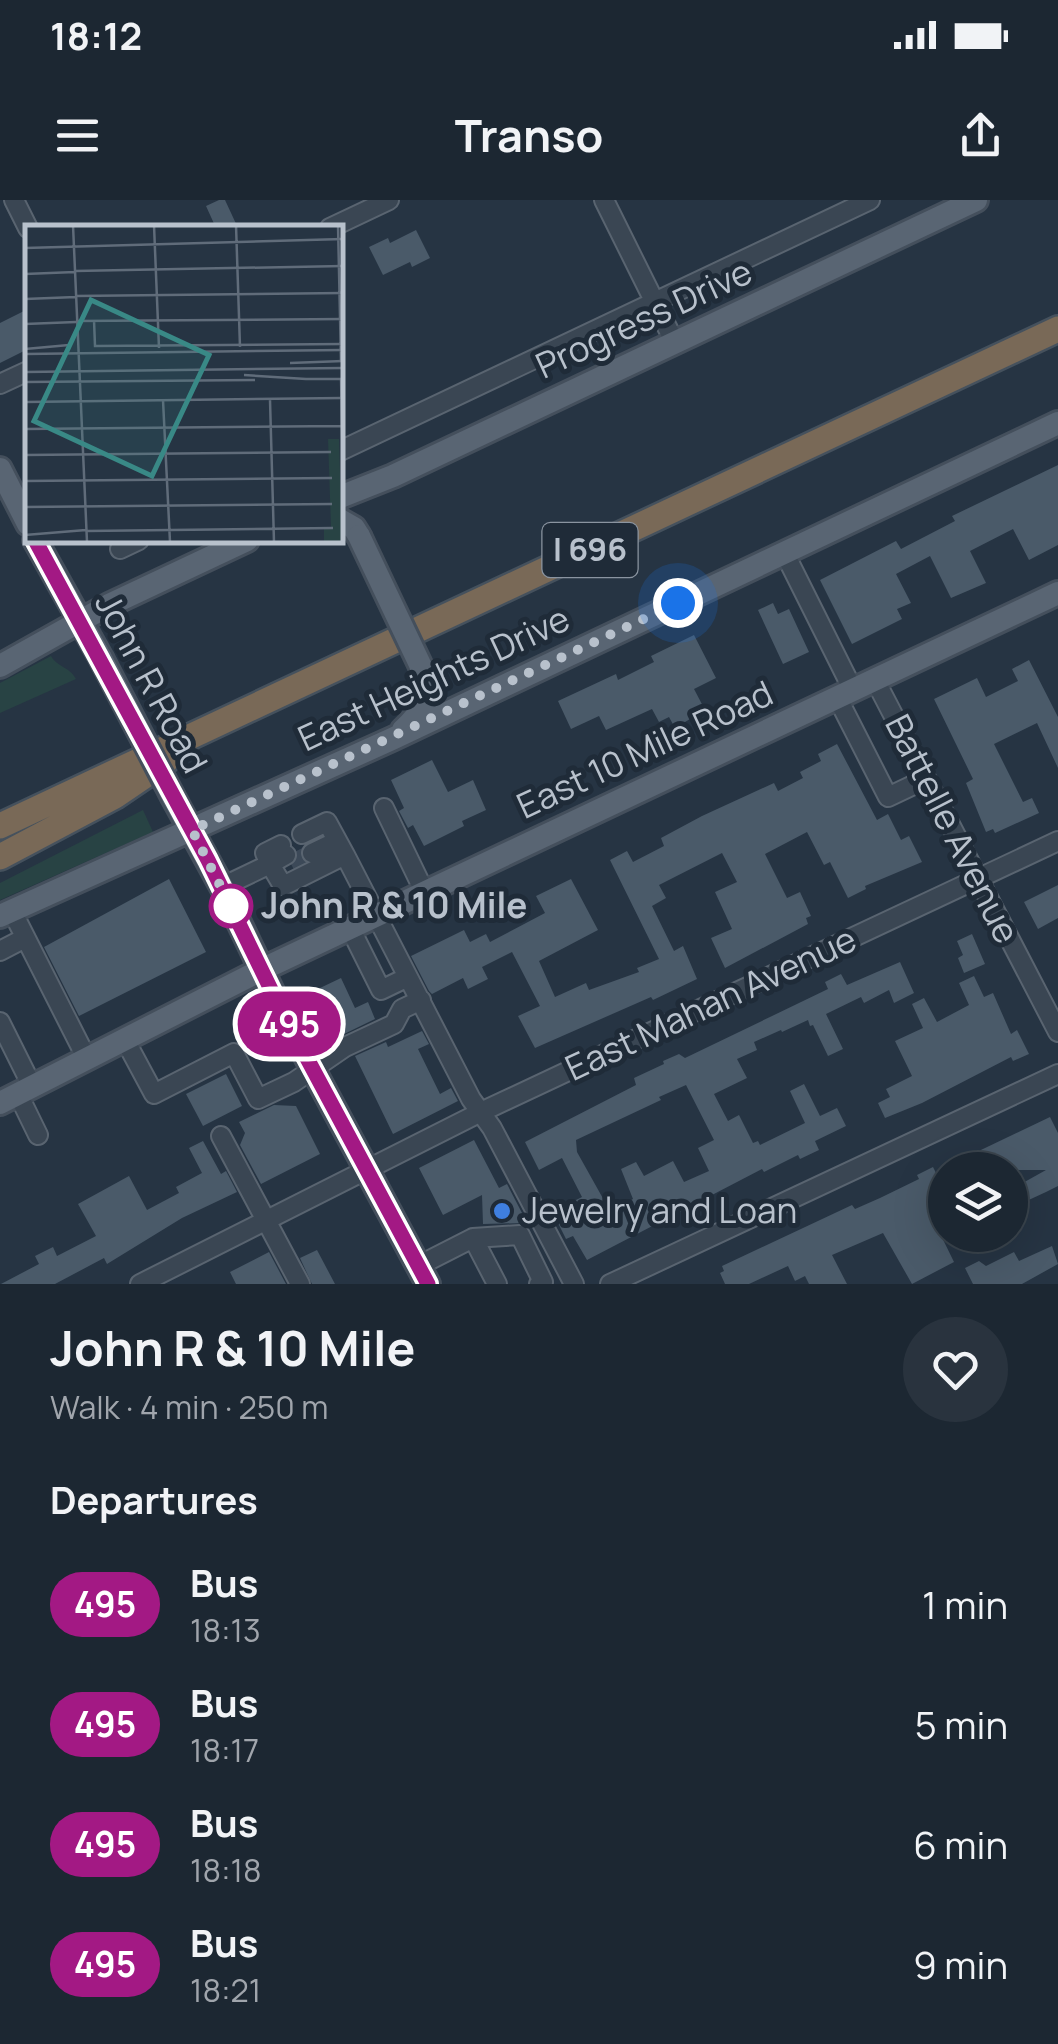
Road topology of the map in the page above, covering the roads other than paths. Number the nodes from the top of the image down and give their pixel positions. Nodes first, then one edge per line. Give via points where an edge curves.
1 (14, 200) edge
2 (388, 200) edge
3 (604, 200) edge
4 (870, 200) edge
5 (976, 200) edge
6 (26, 225) edge
7 (336, 225) edge
8 (656, 302) junction
9 (1058, 320) edge
10 (1058, 329) edge
11 (675, 343) junction
12 (25, 372) edge
13 (958, 375) junction
14 (0, 384) edge
15 (1058, 423) edge
16 (342, 450) edge
17 (0, 469) edge
18 (342, 495) edge
19 (25, 518) edge
20 (342, 521) edge
21 (36, 542) edge
22 (135, 542) edge
23 (243, 542) edge
24 (120, 549) dead end
25 (784, 552) junction
26 (1058, 593) edge
27 (82, 621) junction
28 (0, 666) edge
29 (875, 680) junction
30 (845, 694) junction
31 (221, 724) junction
32 (392, 738) junction
33 (926, 779) junction
34 (384, 808) dead end
35 (0, 826) edge
36 (192, 830) junction
37 (1058, 841) edge
38 (338, 843) junction
39 (307, 844) tunnel mouth
40 (0, 856) edge
41 (978, 879) junction
42 (222, 887) junction
43 (425, 892) junction
44 (6, 914) edge
45 (375, 916) junction
46 (350, 928) junction
47 (26, 938) junction
48 (0, 951) edge
49 (262, 970) junction
50 (408, 977) junction
51 (420, 1000) junction
52 (0, 1022) edge
53 (1058, 1032) edge
54 (126, 1040) junction
55 (87, 1059) junction
56 (313, 1069) junction
57 (1058, 1074) edge
58 (17, 1095) edge
59 (481, 1112) junction
60 (38, 1135) dead end
61 (222, 1136) dead end
62 (366, 1168) junction
63 (266, 1220) junction
64 (473, 1238) junction
65 (423, 1275) edge
66 (140, 1284) edge
67 (300, 1284) edge
68 (496, 1284) edge
69 (539, 1284) edge
70 (574, 1284) edge
71 (610, 1284) edge

1 - 6 street
2 - 7 street
3 - 8 street
4 - 8 street
5 - 11 main road, Progress Drive
8 - 11 street
8 - 16 street
9 - 13 highway
10 - 13 highway, I 696
11 - 18 main road, Progress Drive
12 - 14 street
13 - 31 highway, I 696
15 - 25 main road, East Heights Drive
17 - 19 main road
20 - 32 main road, bridge via 359,536 425,675 423,707
21 - 27 main road, John R Road
22 - 24 street
23 - 27 main road
25 - 30 street, Battelle Avenue
25 - 32 main road, East Heights Drive
26 - 29 main road, East 10 Mile Road
27 - 28 main road
27 - 36 main road, John R Road, bridge
29 - 30 main road, East 10 Mile Road
29 - 33 street, Battelle Avenue
30 - 33 street, Battelle Avenue via 888,798
30 - 43 main road, East 10 Mile Road
31 - 35 highway, I 696
31 - 40 highway via 115,796
32 - 36 main road, East Heights Drive
33 - 41 street, Battelle Avenue
34 - 43 street
36 - 42 main road, John R Road
36 - 44 main road, East Heights Drive
37 - 41 street, East Mahan Avenue
38 - 39 street
38 - 42 street via 282,886 281,860
38 - 45 street
41 - 53 street, Battelle Avenue
41 - 59 street, East Mahan Avenue
42 - 49 main road, John R Road
43 - 45 main road, East 10 Mile Road
44 - 47 street
45 - 46 main road, East 10 Mile Road
45 - 50 street
46 - 49 main road, East 10 Mile Road
46 - 50 street via 381,990
47 - 48 street
47 - 55 street
49 - 54 main road, East 10 Mile Road
49 - 56 main road, John R Road
50 - 51 street
51 - 56 street via 402,1009 394,1024
51 - 59 street
52 - 58 street
54 - 55 main road, East 10 Mile Road
54 - 56 street via 154,1094 234,1053 258,1099
55 - 58 main road, East 10 Mile Road
56 - 62 main road, John R Road
57 - 71 street
58 - 60 street
59 - 62 street, East Mahan Avenue
59 - 70 street
61 - 63 street
62 - 63 street, East Mahan Avenue
62 - 65 main road, John R Road
63 - 66 street, East Mahan Avenue
63 - 67 street
64 - 65 street
64 - 68 street
64 - 69 street via 520,1235

